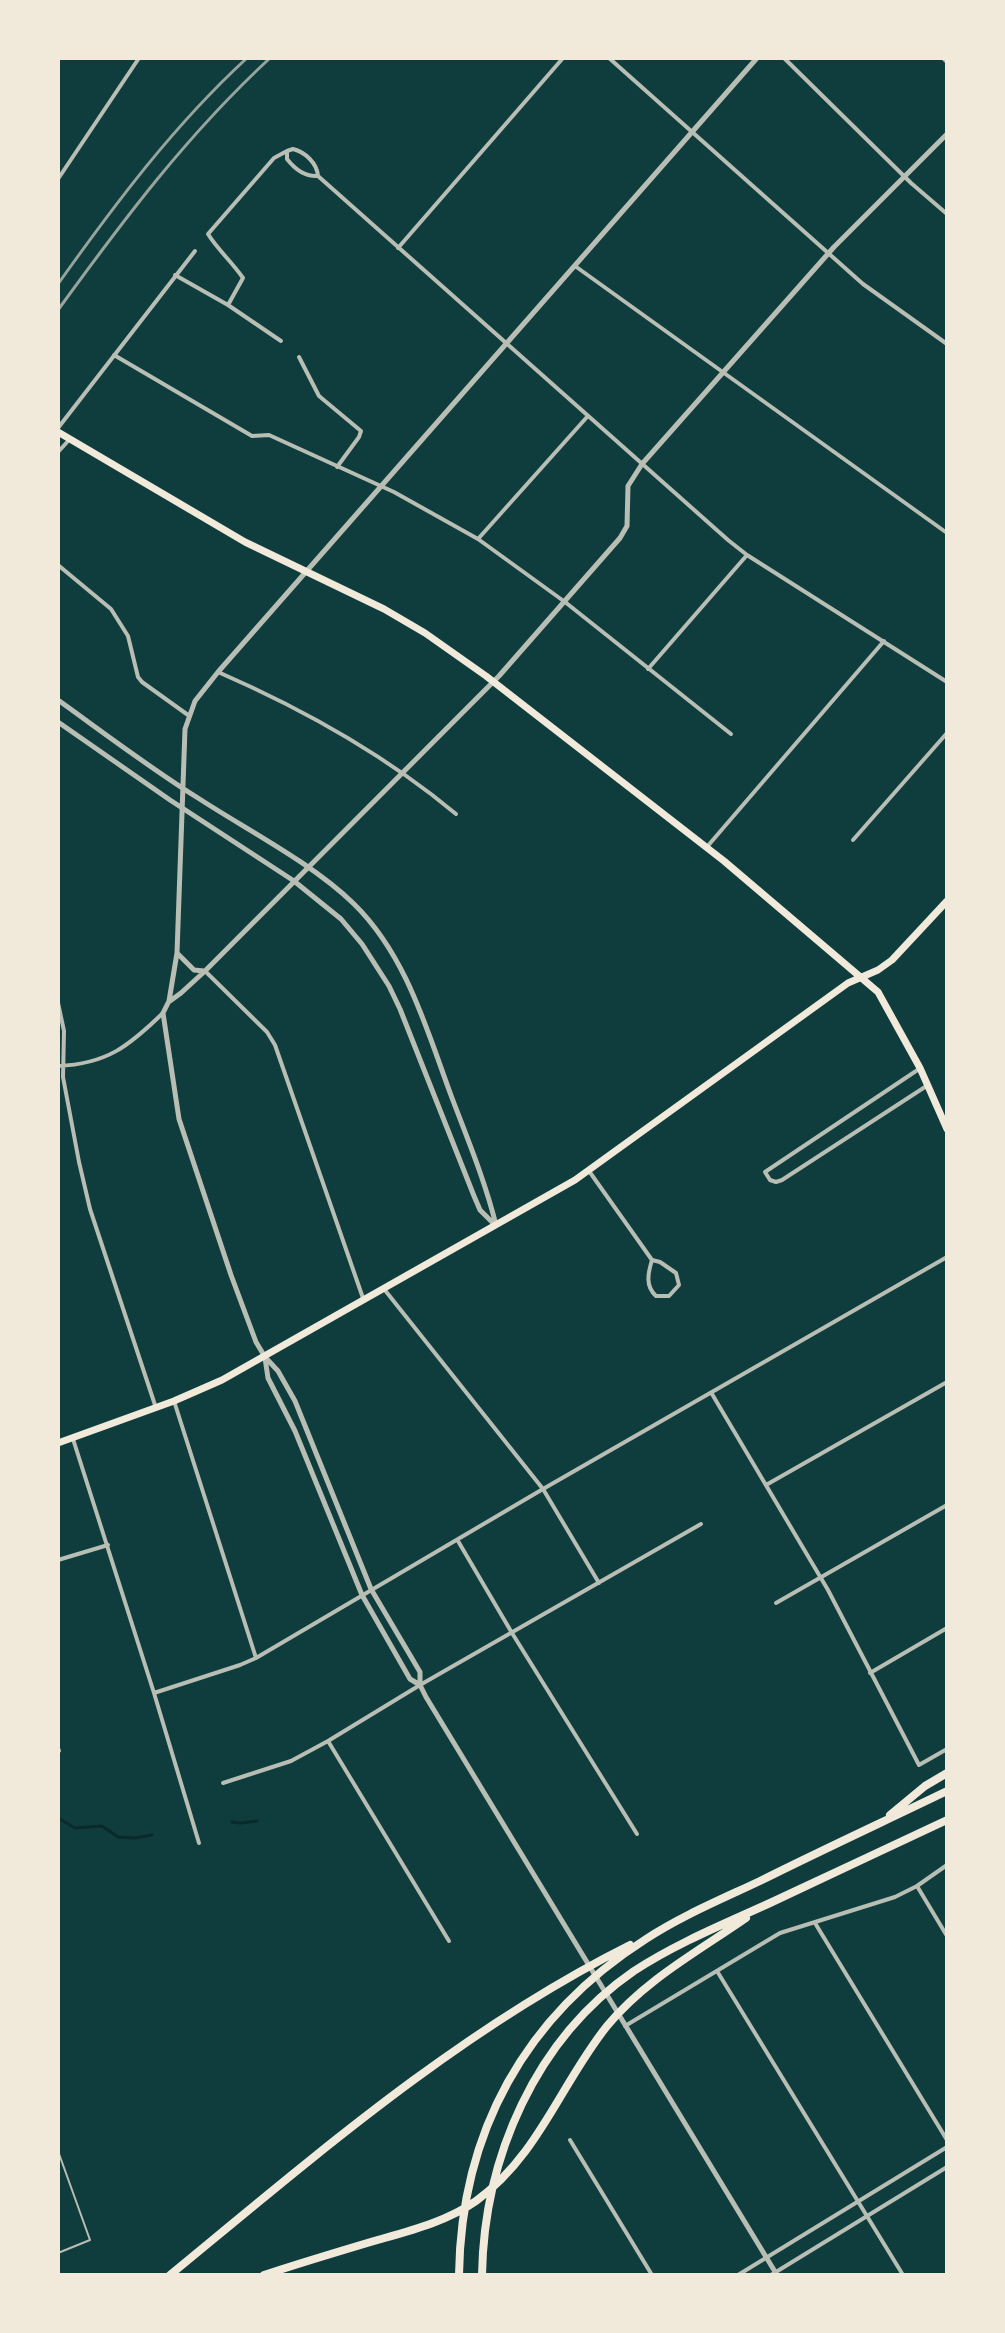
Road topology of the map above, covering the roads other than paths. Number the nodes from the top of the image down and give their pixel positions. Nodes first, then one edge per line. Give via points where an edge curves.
1 (139, 58) edge
2 (563, 58) edge
3 (609, 58) edge
4 (757, 58) edge
5 (784, 58) edge
6 (692, 132) junction
7 (947, 134) edge
8 (287, 151) junction
9 (318, 176) junction
10 (904, 177) junction
11 (58, 179) edge
12 (947, 214) edge
13 (398, 248) junction
14 (195, 251) dead end
15 (828, 254) junction
16 (575, 266) junction
17 (175, 275) junction
18 (228, 305) junction
19 (281, 341) dead end
20 (506, 344) junction
21 (947, 344) edge
22 (114, 355) junction
23 (299, 357) dead end
24 (723, 374) junction
25 (587, 417) junction
26 (58, 430) edge
27 (69, 440) junction
28 (58, 452) edge
29 (642, 464) junction
30 (337, 467) junction
31 (381, 486) junction
32 (947, 533) edge
33 (478, 539) junction
34 (747, 555) junction
35 (58, 565) edge
36 (307, 570) junction
37 (565, 602) junction
38 (884, 641) junction
39 (648, 669) junction
40 (218, 672) junction
41 (493, 682) junction
42 (947, 682) edge
43 (58, 700) edge
44 (188, 715) junction
45 (58, 722) edge
46 (947, 733) edge
47 (731, 734) dead end
48 (402, 773) junction
49 (182, 788) junction
50 (182, 807) junction
51 (456, 814) dead end
52 (853, 840) dead end
53 (706, 848) junction
54 (308, 868) junction
55 (294, 881) junction
56 (947, 901) edge
57 (177, 953) junction
58 (205, 971) junction
59 (862, 977) junction
60 (169, 1001) junction
61 (58, 1003) edge
62 (163, 1013) junction
63 (60, 1066) edge
64 (920, 1068) junction
65 (928, 1085) junction
66 (947, 1129) edge
67 (589, 1171) junction
68 (496, 1226) junction
69 (947, 1257) edge
70 (652, 1260) junction
71 (384, 1289) junction
72 (364, 1301) junction
73 (265, 1357) junction
74 (947, 1382) edge
75 (711, 1393) junction
76 (174, 1401) junction
77 (156, 1408) junction
78 (72, 1437) junction
79 (58, 1443) edge
80 (766, 1485) junction
81 (543, 1489) junction
82 (947, 1505) edge
83 (701, 1524) dead end
84 (458, 1541) junction
85 (108, 1545) junction
86 (58, 1560) edge
87 (820, 1577) junction
88 (599, 1583) junction
89 (371, 1589) junction
90 (362, 1595) junction
91 (776, 1603) dead end
92 (947, 1628) edge
93 (512, 1633) junction
94 (256, 1658) junction
95 (870, 1673) junction
96 (420, 1685) junction
97 (154, 1693) junction
98 (328, 1741) junction
99 (947, 1749) edge
100 (947, 1773) edge
101 (223, 1783) dead end
102 (947, 1791) edge
103 (947, 1820) edge
104 (881, 1823) junction
105 (637, 1834) dead end
106 (199, 1843) dead end
107 (947, 1865) edge
108 (917, 1886) junction
109 (763, 1906) junction
110 (815, 1923) junction
111 (947, 1936) edge
112 (449, 1941) dead end
113 (606, 1963) junction
114 (717, 1971) junction
115 (625, 2026) junction
116 (570, 2140) dead end
117 (947, 2140) edge
118 (947, 2147) edge
119 (58, 2151) edge
120 (947, 2167) edge
121 (858, 2202) junction
122 (867, 2216) junction
123 (58, 2253) edge
124 (767, 2258) junction
125 (774, 2274) edge
126 (170, 2275) edge
127 (264, 2275) edge
128 (459, 2275) edge
129 (482, 2275) edge
130 (652, 2275) edge
131 (738, 2275) edge
132 (903, 2275) edge

1 - 11 street
2 - 13 street
3 - 6 street
4 - 6 street
5 - 10 street
6 - 15 street
6 - 16 street
7 - 10 street
8 - 9 street via 296,168
8 - 9 street via 305,154
8 - 18 street via 274,158 208,234 243,278
9 - 13 street
10 - 12 street
10 - 15 street
13 - 20 street
14 - 17 street
15 - 21 street
15 - 24 street
16 - 20 street
16 - 24 street
17 - 18 street
17 - 22 street
18 - 19 street
20 - 25 street
20 - 31 street
22 - 26 street
22 - 30 street via 252,436 269,435
23 - 30 street via 319,396 361,431
24 - 29 street
24 - 32 street
25 - 29 street
25 - 33 street
26 - 27 main road
27 - 28 street
27 - 36 main road via 245,542
29 - 34 street
29 - 37 street via 628,486 627,526
30 - 31 street
31 - 33 street
31 - 36 street
33 - 37 street
34 - 38 street
34 - 39 street
35 - 44 street via 111,609 128,636 142,682
36 - 40 street
36 - 41 main road via 425,633
37 - 39 street
37 - 41 street
38 - 42 street
38 - 53 street
39 - 47 street
40 - 44 street
40 - 48 street via 304,712
41 - 48 street
41 - 53 main road
43 - 49 street
44 - 49 street
45 - 50 street
46 - 52 street
48 - 51 street
48 - 54 street
49 - 50 street
49 - 54 street
50 - 55 street
50 - 57 street
53 - 59 main road
54 - 55 street
54 - 68 street via 353,903 399,966 487,1189
55 - 58 street
55 - 68 street via 341,919 389,986 480,1210
56 - 59 main road via 892,960
57 - 58 street via 194,970
57 - 60 street
58 - 60 street
58 - 72 street via 275,1045
59 - 64 main road via 878,992
59 - 67 main road
60 - 62 street
61 - 63 street via 64,1031
62 - 63 street via 118,1052
62 - 73 street via 179,1119 231,1275
63 - 77 street via 90,1209
64 - 65 main road
64 - 65 street via 765,1172 770,1180 782,1180
65 - 66 main road
67 - 68 main road
67 - 70 street
68 - 71 main road
69 - 75 street
70 - 70 street via 650,1291 669,1296 679,1285 676,1273
71 - 72 main road
71 - 81 street
72 - 73 main road
73 - 76 main road
73 - 89 street via 295,1401
73 - 90 street via 268,1378
74 - 80 street
75 - 80 street
75 - 81 street
76 - 77 main road
76 - 94 street
77 - 78 main road
78 - 79 main road
78 - 85 street
80 - 87 street
81 - 84 street
81 - 88 street
82 - 87 street
83 - 88 street
84 - 89 street
84 - 93 street
85 - 86 street
85 - 97 street
87 - 91 street
87 - 95 street
88 - 93 street
89 - 90 street
89 - 96 street via 420,1672
90 - 94 street
90 - 96 street via 410,1679
92 - 95 street
93 - 96 street
93 - 105 street
94 - 97 street
95 - 99 street via 919,1765
96 - 98 street
96 - 115 street
97 - 106 street
98 - 101 street via 291,1761
98 - 112 street
100 - 104 highway
102 - 104 highway
103 - 109 highway
104 - 113 highway via 656,1932
107 - 108 street
108 - 110 street
108 - 111 street
109 - 127 highway via 666,1971 608,2024 530,2147 473,2203 415,2229
109 - 129 highway via 649,1961 596,2003 560,2043 508,2133 487,2206
110 - 114 street via 780,1933
110 - 117 street
113 - 126 highway via 578,1972 369,2112
113 - 128 highway via 546,2025 510,2077 467,2190
114 - 115 street
114 - 121 street
115 - 124 street
116 - 130 street
118 - 121 street
119 - 123 lane via 90,2240
120 - 122 street
121 - 122 street
121 - 124 street
122 - 125 street
122 - 132 street
124 - 125 street
124 - 131 street

